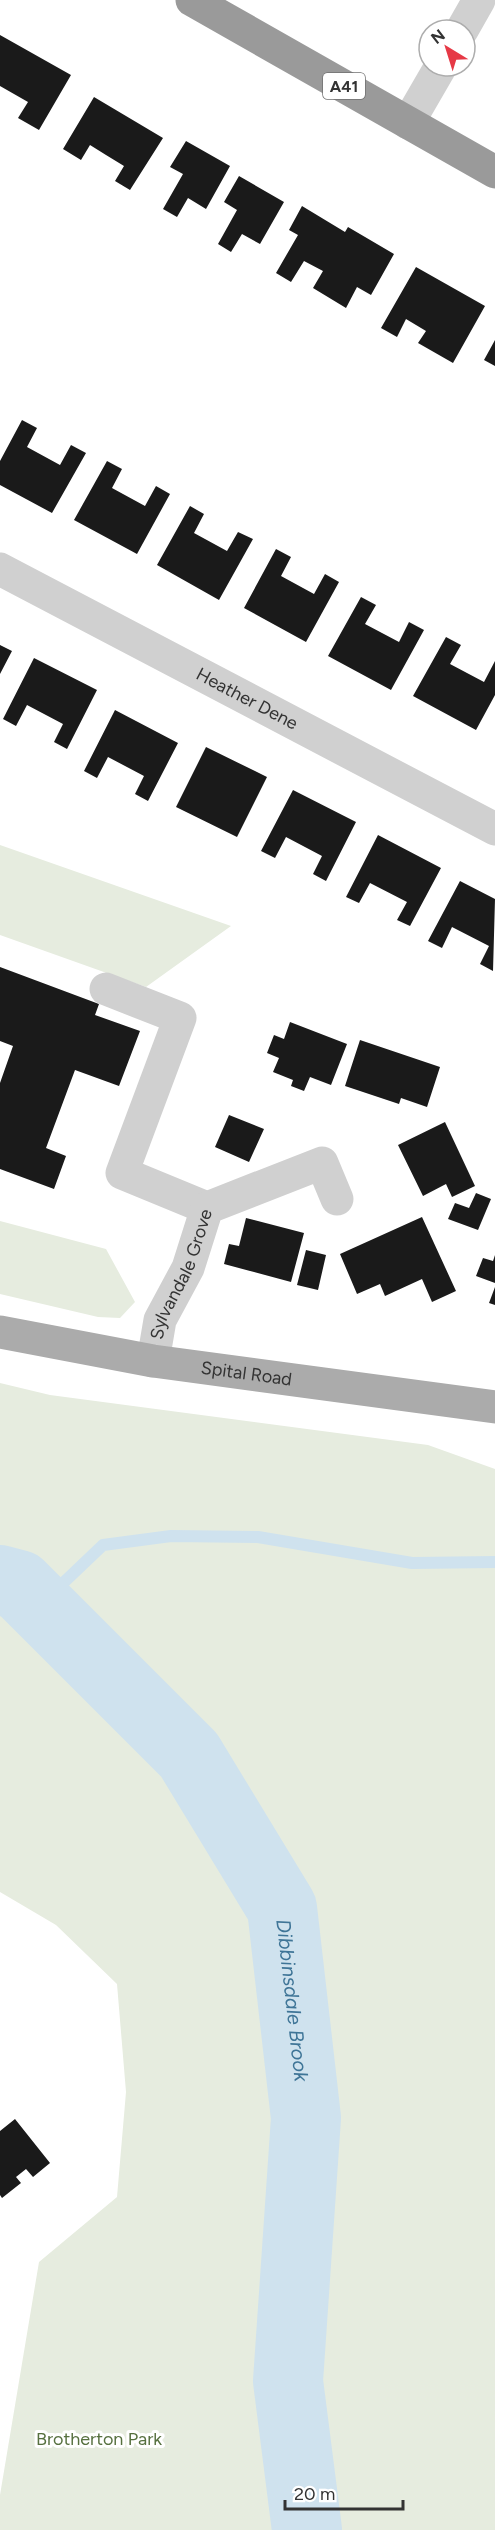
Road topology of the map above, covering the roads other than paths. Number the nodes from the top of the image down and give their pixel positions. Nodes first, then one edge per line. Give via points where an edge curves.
1 (192, 0) edge
2 (479, 0) edge
3 (469, 18) edge
4 (434, 78) edge
5 (408, 123) junction
6 (495, 172) edge
7 (0, 569) edge
8 (495, 829) edge
9 (106, 989) dead end
10 (337, 1199) dead end
11 (207, 1208) junction
12 (0, 1332) edge
13 (153, 1361) junction
14 (495, 1407) edge

1 - 5 highway, A41
2 - 3 street
4 - 5 street
5 - 6 highway, A41
7 - 8 street, Heather Dene
9 - 11 street via 180,1018 122,1173
10 - 11 street, Sylvandale Grove via 322,1163
11 - 13 street, Sylvandale Grove via 188,1268 160,1320
12 - 13 main road, Spital Road
13 - 14 main road, Spital Road

